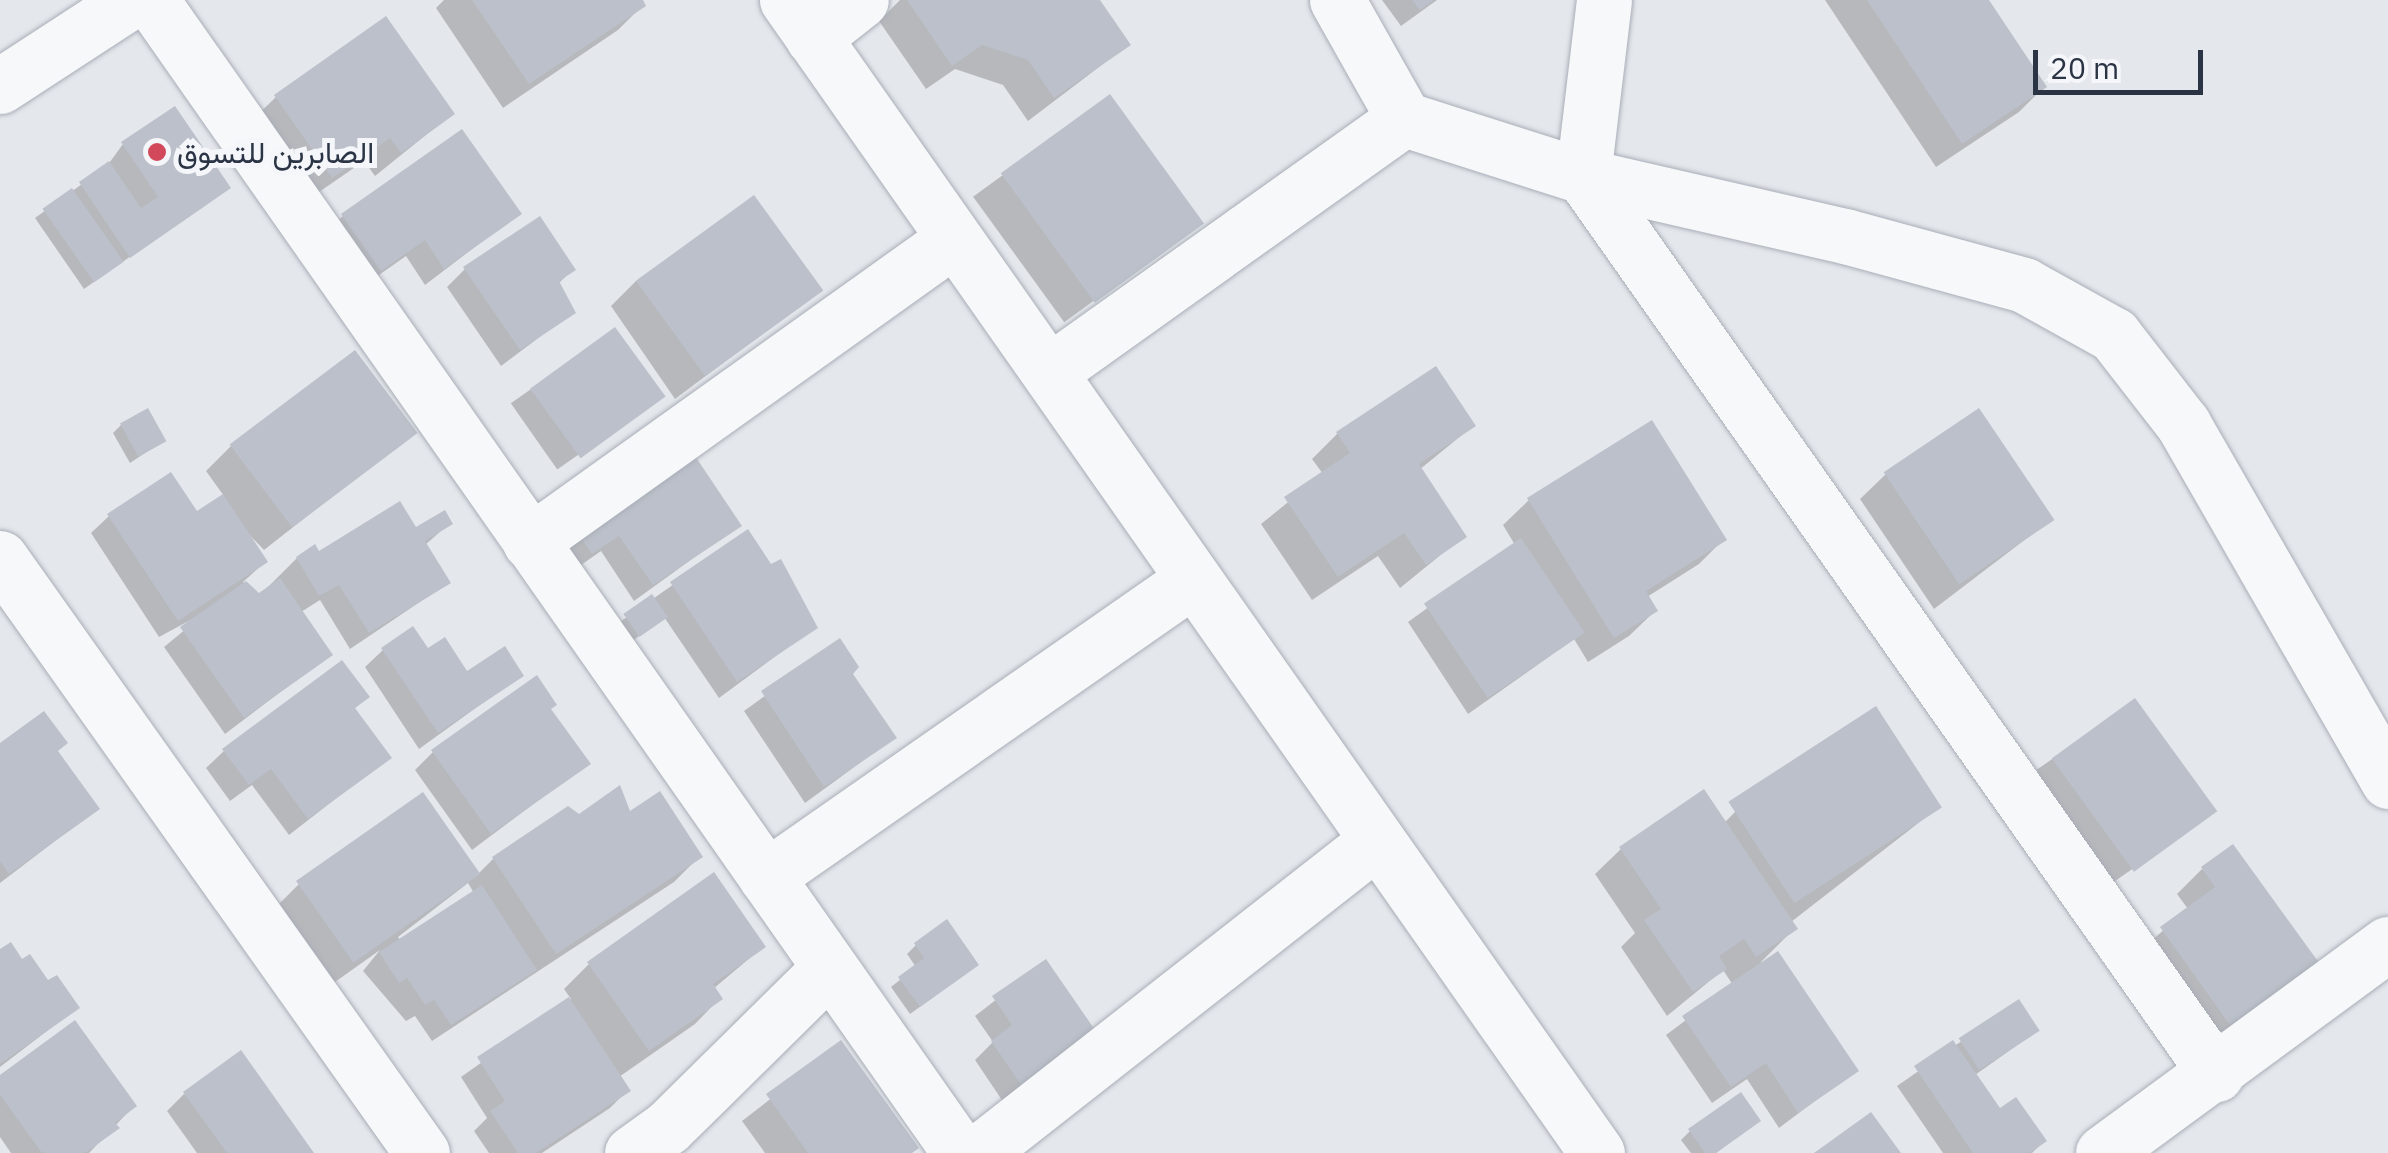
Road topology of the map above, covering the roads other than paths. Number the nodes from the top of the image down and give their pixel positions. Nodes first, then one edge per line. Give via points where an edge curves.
1 (132, 0) edge
2 (152, 0) edge
3 (861, 0) edge
4 (1337, 0) edge
5 (1604, 0) edge
6 (800, 19) edge
7 (0, 86) edge
8 (1404, 119) junction
9 (1582, 176) junction
10 (954, 240) junction
11 (1049, 372) junction
12 (530, 542) junction
13 (0, 558) edge
14 (1192, 580) junction
15 (2388, 781) edge
16 (1376, 842) junction
17 (766, 877) junction
18 (2388, 944) edge
19 (828, 969) junction
20 (2216, 1074) junction
21 (661, 1144) edge
22 (422, 1153) edge
23 (960, 1153) edge
24 (978, 1153) edge
25 (1596, 1153) edge
26 (2103, 1153) edge

1 - 7 street
2 - 12 street
3 - 6 street
4 - 8 street
5 - 9 street
6 - 10 street
8 - 9 street
8 - 11 street
9 - 15 street via 2024,285 2114,336 2183,424
9 - 20 street
10 - 11 street
10 - 12 street
11 - 14 street
12 - 17 street
13 - 22 street
14 - 16 street
14 - 17 street
16 - 24 street
16 - 25 street
17 - 19 street
18 - 20 street
19 - 21 street
19 - 23 street
20 - 26 street

